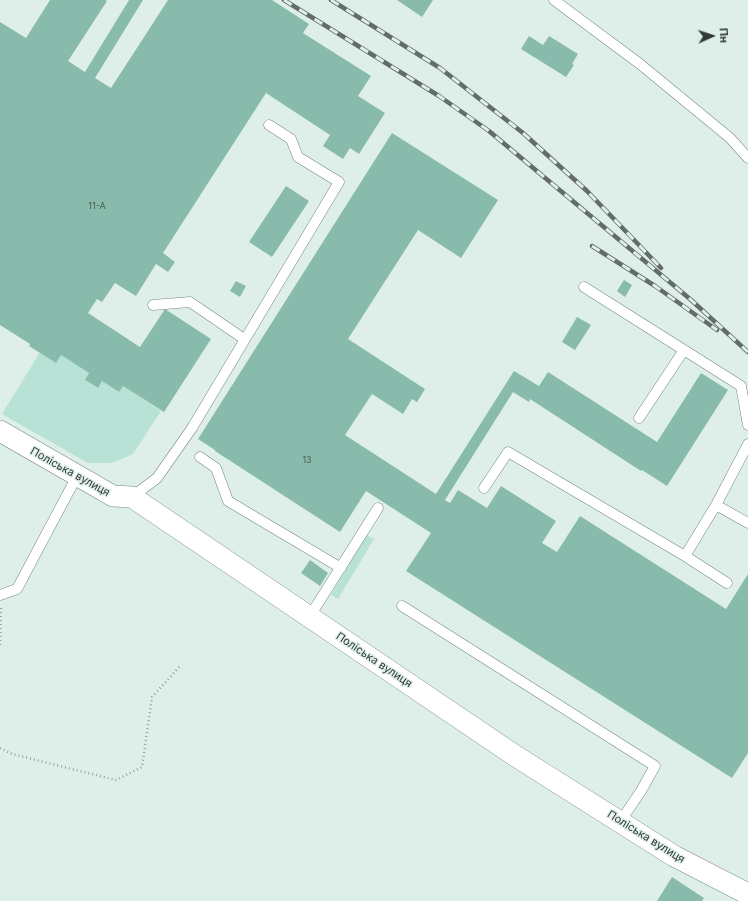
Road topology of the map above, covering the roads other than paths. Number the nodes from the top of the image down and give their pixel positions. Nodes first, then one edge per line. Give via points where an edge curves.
1 (554, 0) edge
2 (269, 125) dead end
3 (748, 158) edge
4 (584, 287) dead end
5 (154, 305) dead end
6 (244, 339) junction
7 (684, 350) junction
8 (639, 418) dead end
9 (748, 425) edge
10 (0, 431) edge
11 (748, 444) edge
12 (200, 457) dead end
13 (77, 476) junction
14 (484, 488) dead end
15 (132, 497) junction
16 (716, 504) junction
17 (378, 508) dead end
18 (748, 523) edge
19 (685, 556) junction
20 (341, 568) junction
21 (728, 583) dead end
22 (1, 595) edge
23 (402, 606) dead end
24 (310, 616) junction
25 (620, 822) junction
26 (743, 892) edge

1 - 3 lane via 652,74 730,138
2 - 6 lane via 291,139 298,157 339,182
4 - 7 lane
5 - 6 lane via 190,302
6 - 15 lane via 192,428 157,478
7 - 8 lane
7 - 9 lane via 741,386
10 - 13 street, Поліська вулиця
11 - 16 lane
12 - 20 lane via 216,468 228,501
13 - 15 street, Поліська вулиця via 113,496
13 - 22 lane via 17,589
14 - 19 lane via 508,452
15 - 24 street, Поліська вулиця
16 - 18 lane
16 - 19 lane
17 - 20 lane
19 - 21 lane
20 - 24 lane
23 - 25 lane via 655,766
24 - 25 street, Поліська вулиця via 514,755
25 - 26 street, Поліська вулиця via 674,856

